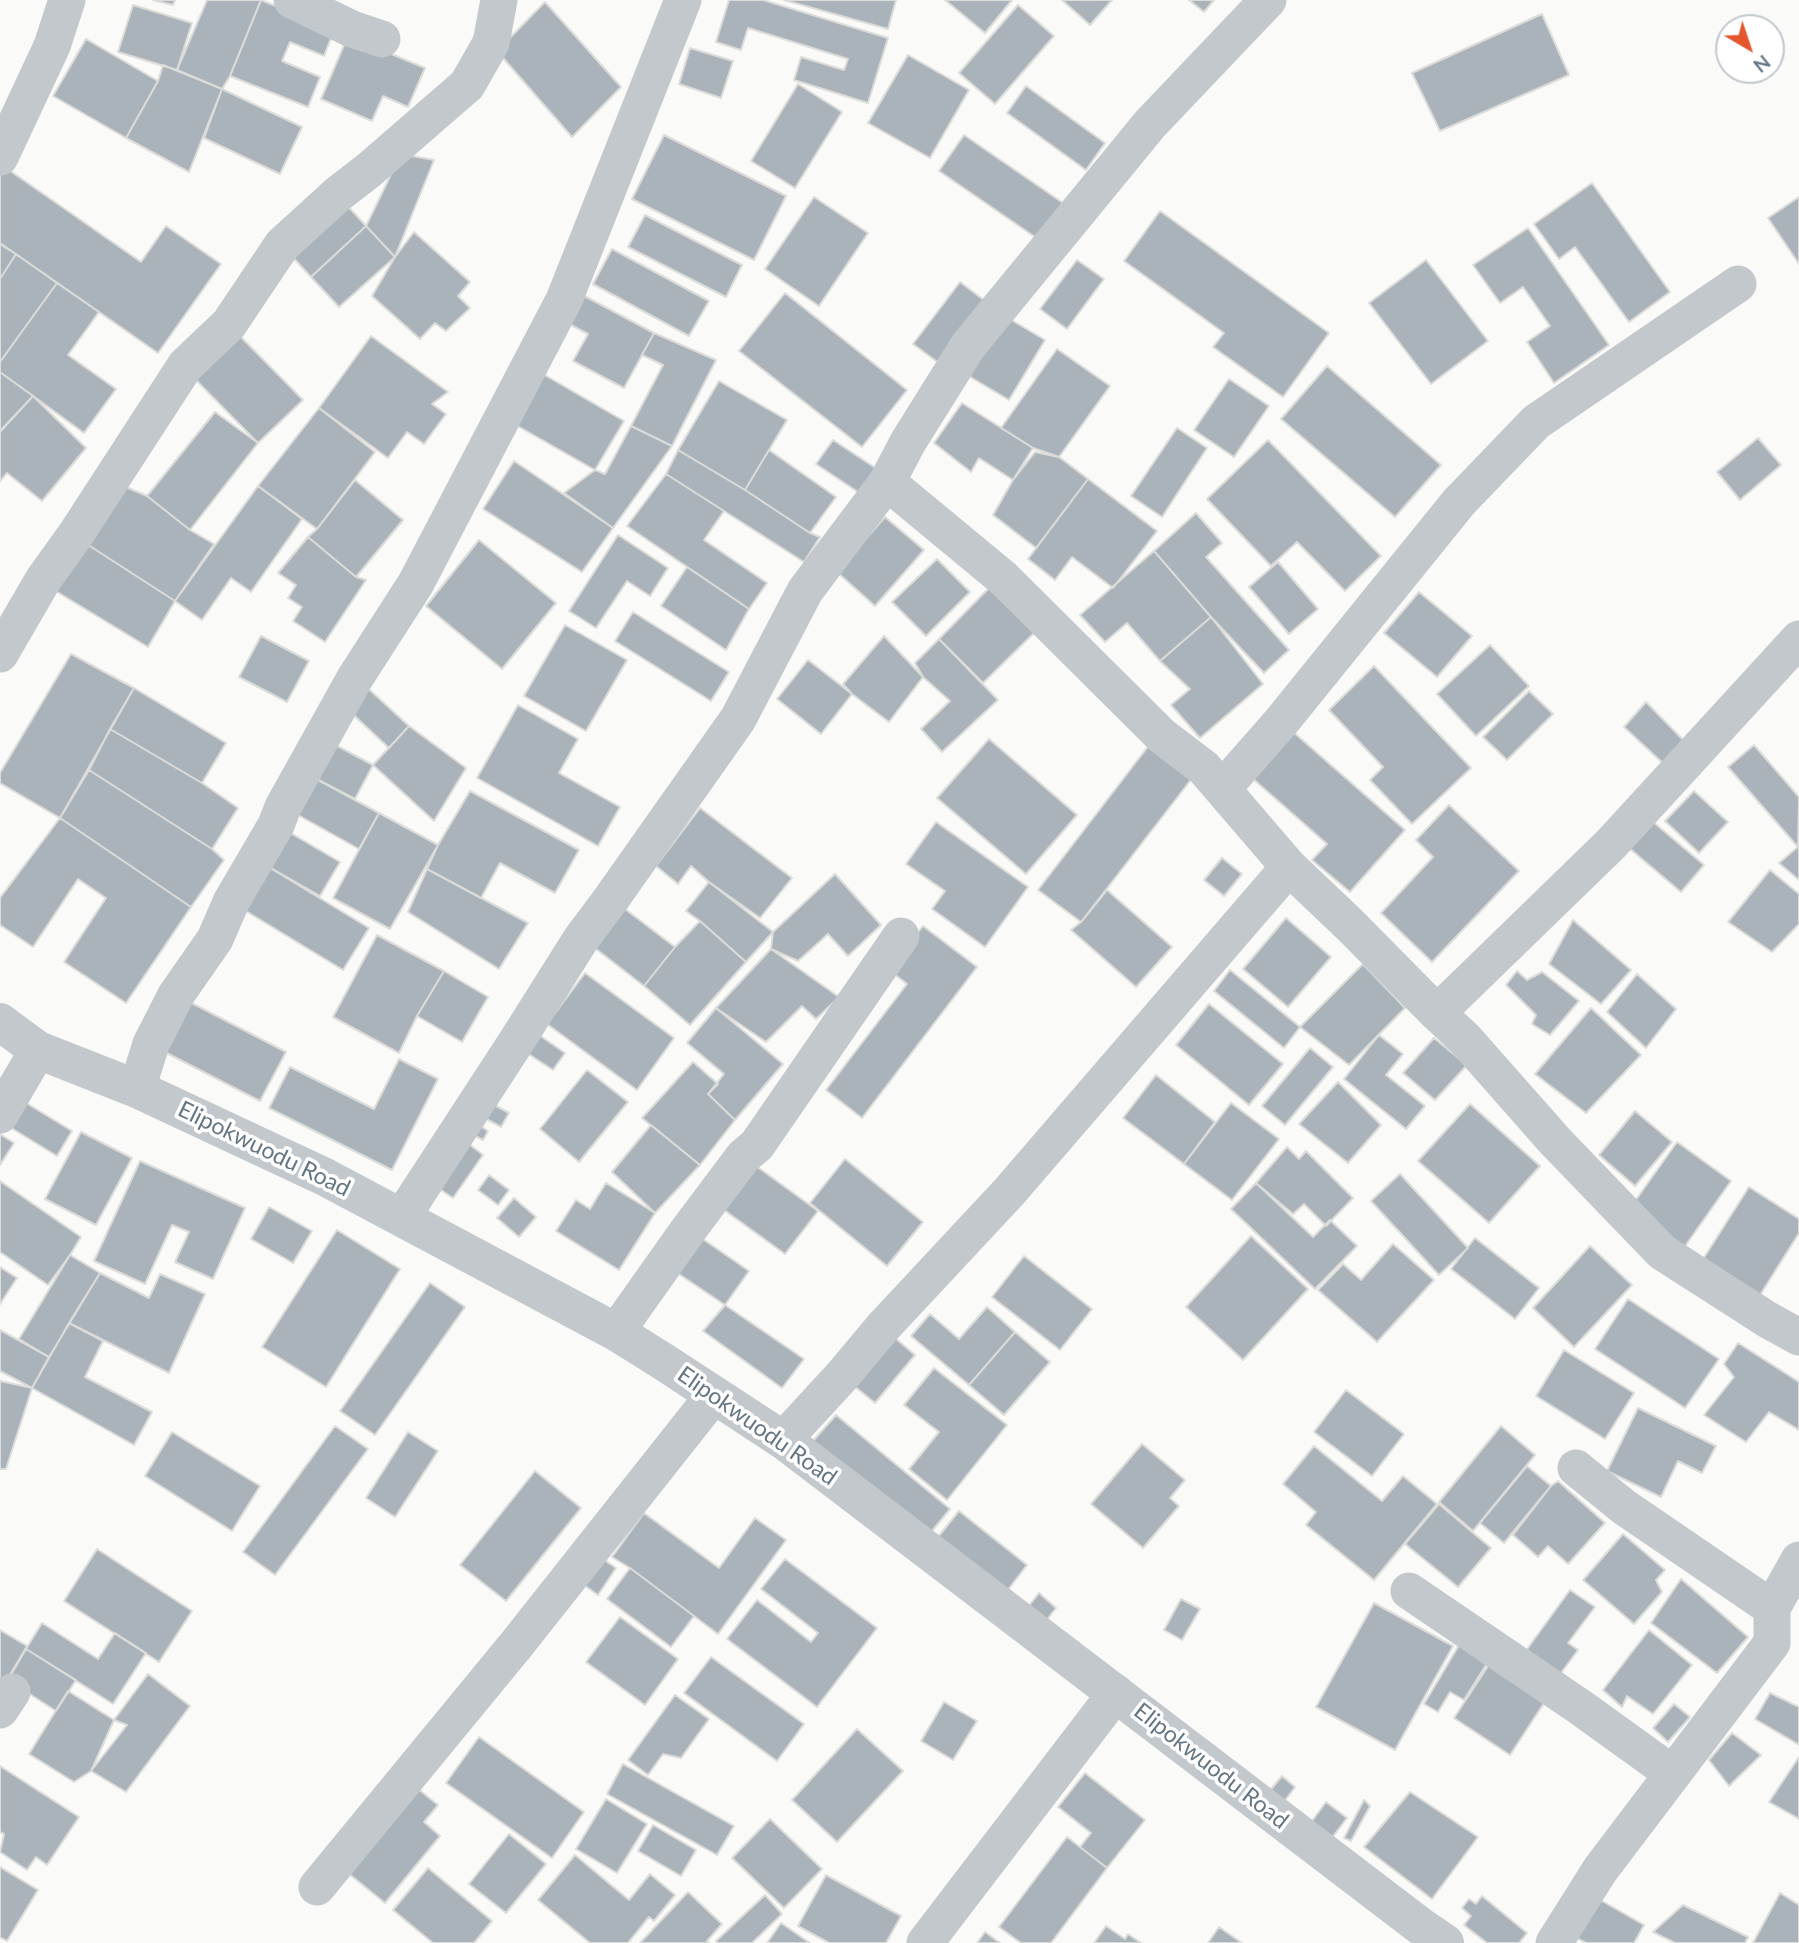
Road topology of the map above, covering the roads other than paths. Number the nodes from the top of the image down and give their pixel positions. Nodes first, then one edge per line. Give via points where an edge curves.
1 (67, 0) edge
2 (292, 0) edge
3 (499, 0) edge
4 (683, 0) edge
5 (1268, 0) edge
6 (382, 39) dead end
7 (0, 158) edge
8 (1738, 284) dead end
9 (887, 482) junction
10 (1799, 639) edge
11 (0, 654) edge
12 (1223, 788) junction
13 (1289, 867) junction
14 (901, 936) dead end
15 (1437, 1013) junction
16 (0, 1022) edge
17 (38, 1050) junction
18 (137, 1089) junction
19 (0, 1115) edge
20 (402, 1217) junction
21 (616, 1332) junction
22 (1799, 1337) edge
23 (714, 1395) junction
24 (783, 1440) junction
25 (1576, 1468) dead end
26 (1799, 1560) edge
27 (1409, 1591) dead end
28 (1772, 1608) junction
29 (1116, 1693) junction
30 (1673, 1774) junction
31 (317, 1887) dead end
32 (1427, 1938) edge
33 (925, 1943) edge
34 (1554, 1943) edge

1 - 7 street via 52,47
2 - 6 street
3 - 11 street via 491,43 467,85 282,245 229,324 185,366 43,580
4 - 18 street via 571,286 531,366 416,583 355,678 230,902 215,939 176,995 151,1044
5 - 9 street via 1150,124 968,346
8 - 12 street via 1536,422 1459,502
9 - 12 street via 1003,578 1162,736
9 - 20 street via 805,591 738,719 581,939
10 - 15 street via 1611,844
12 - 13 street
13 - 15 street
13 - 24 street via 1009,1192
14 - 21 street via 758,1145 743,1157
15 - 22 street via 1662,1252
16 - 17 street, Elipokwuodu Road
17 - 18 street, Elipokwuodu Road
17 - 19 street
18 - 20 street, Elipokwuodu Road
20 - 21 street, Elipokwuodu Road
21 - 23 street, Elipokwuodu Road
23 - 24 street, Elipokwuodu Road
23 - 31 street
24 - 29 street, Elipokwuodu Road
25 - 28 street via 1624,1507
26 - 28 street
27 - 30 street
28 - 30 street via 1772,1643
29 - 32 street, Elipokwuodu Road
29 - 33 street
30 - 34 street via 1600,1870

